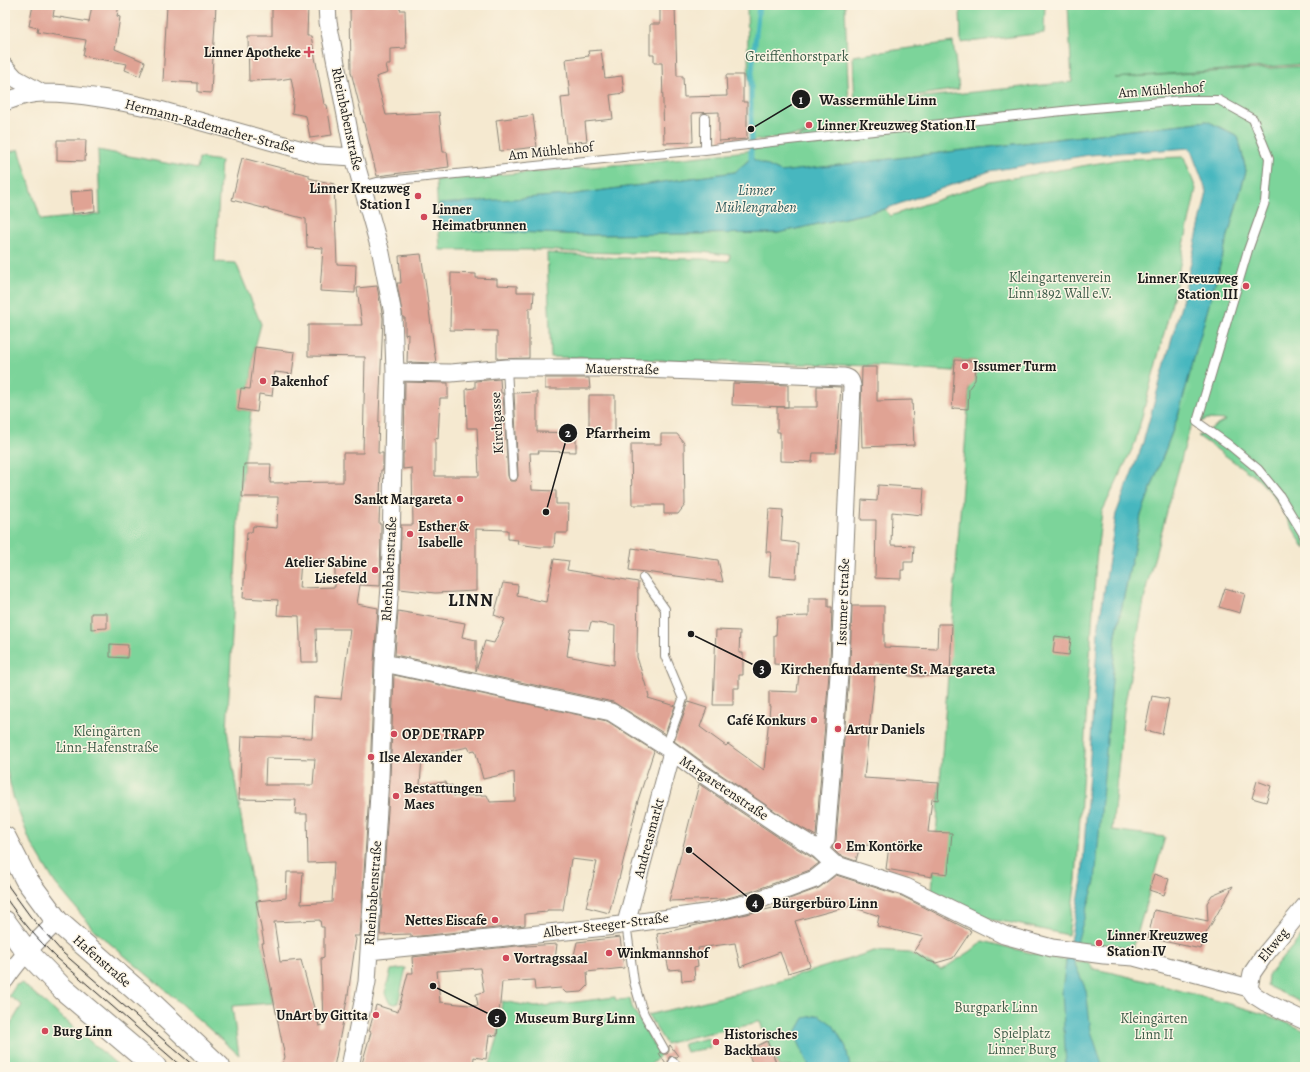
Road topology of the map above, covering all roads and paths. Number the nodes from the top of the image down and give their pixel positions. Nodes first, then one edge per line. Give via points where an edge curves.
1 (327, 5) edge
2 (5, 67) edge
3 (42, 93) junction
4 (5, 102) edge
5 (705, 118) dead end
6 (705, 150) junction
7 (354, 157) junction
8 (362, 186) junction
9 (507, 368) junction
10 (395, 372) junction
11 (849, 378) joint
12 (513, 476) dead end
13 (1305, 537) edge
14 (643, 578) dead end
15 (384, 663) junction
16 (669, 749) junction
17 (5, 838) edge
18 (819, 850) junction
19 (834, 864) junction
20 (1305, 906) edge
21 (57, 921) junction
22 (5, 922) edge
23 (626, 923) junction
24 (27, 952) junction
25 (369, 952) junction
26 (5, 980) edge
27 (1249, 988) junction
28 (1305, 1021) edge
29 (663, 1049) dead end
30 (154, 1067) edge
31 (219, 1067) edge
32 (350, 1067) edge

1 - 7 street, Rheinbabenstraße
2 - 3 street, Hermann-Rademacher-Straße via 15,78
3 - 4 street, Hermann-Rademacher-Straße via 19,96
3 - 7 street, Hermann-Rademacher-Straße via 129,103 320,155
5 - 6 lane
6 - 8 lane, Am Mühlenhof via 408,178
6 - 13 lane, Am Mühlenhof via 1183,100 1219,100 1253,119 1269,158 1265,202 1248,250 1197,422 1258,469 1280,496
7 - 8 street, Rheinbabenstraße
8 - 10 street, Rheinbabenstraße via 393,314
9 - 10 street, Mauerstraße via 451,373
9 - 11 street, Mauerstraße via 617,368
9 - 12 lane, Kirchgasse
10 - 15 street, Rheinbabenstraße via 390,587
11 - 18 street, Issumer Straße via 852,386 840,662 826,838
14 - 16 lane via 665,609 665,656 683,699
15 - 16 street, Margaretenstraße via 612,712
15 - 25 street, Rheinbabenstraße
16 - 18 street, Margaretenstraße via 701,773
16 - 23 street, Andreasmarkt
17 - 21 main road, Hafenstraße via 26,879
18 - 19 street, Margaretenstraße
19 - 23 street, Albert-Steeger-Straße via 815,879 753,902 712,912
19 - 27 street, Margaretenstraße via 906,887 1004,935 1052,948 1134,957
20 - 27 street, Eltweg via 1252,973
21 - 24 street
21 - 31 main road, Hafenstraße via 151,1003
22 - 24 main road
23 - 25 street, Albert-Steeger-Straße
23 - 29 lane via 634,982 644,1014
24 - 26 street
24 - 30 main road via 63,989
25 - 32 street, Rheinbabenstraße via 367,982
27 - 28 street via 1265,1002

